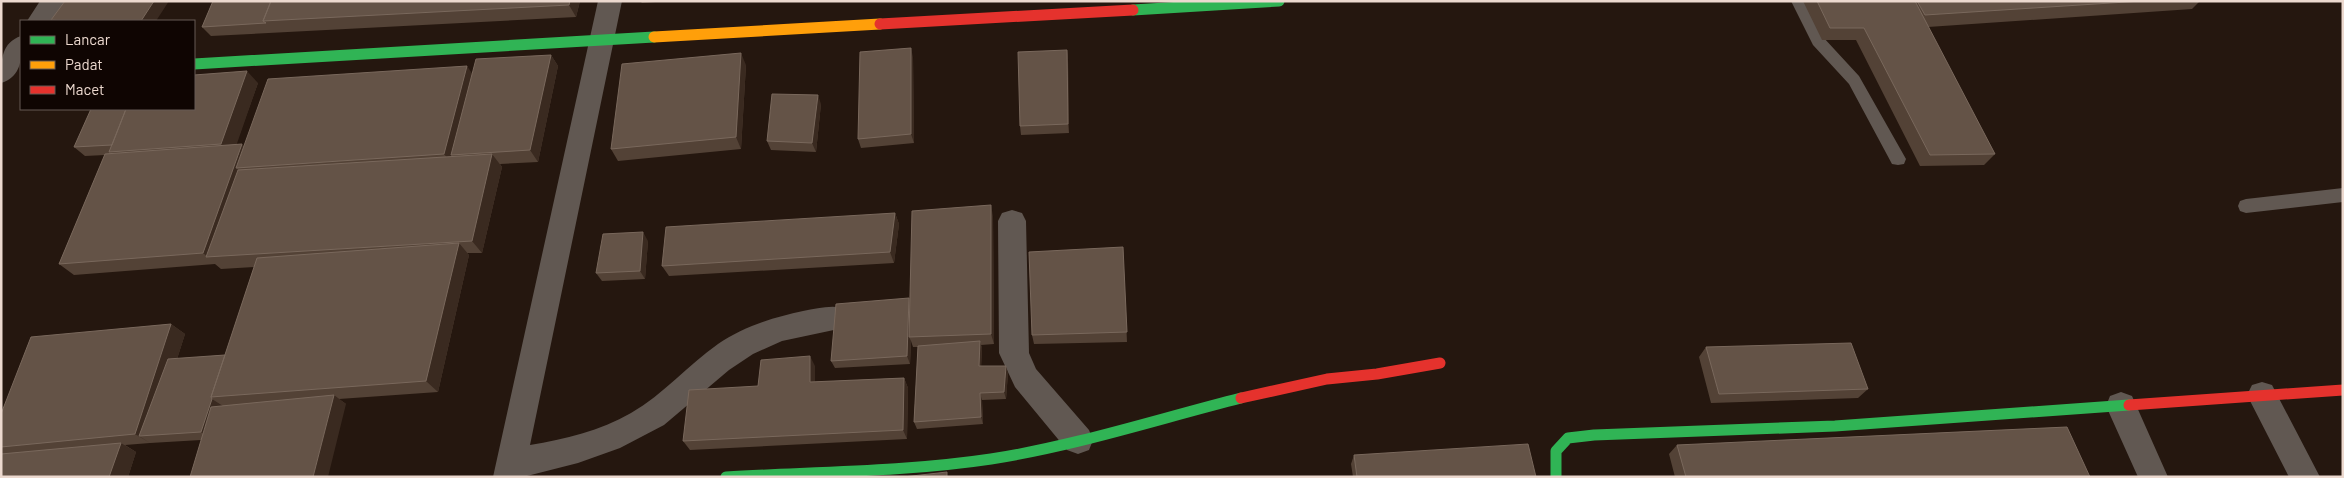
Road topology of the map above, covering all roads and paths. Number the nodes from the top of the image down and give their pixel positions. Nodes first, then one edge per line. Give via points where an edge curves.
1 (53, 1) edge
2 (610, 1) edge
3 (1279, 1) edge
4 (1798, 1) edge
5 (40, 20) edge
6 (601, 40) junction
7 (20, 47) edge
8 (195, 64) edge
9 (1, 74) edge
10 (20, 74) edge
11 (1898, 159) dead end
12 (2343, 195) edge
13 (2246, 206) dead end
14 (1012, 221) dead end
15 (838, 318) edge
16 (1440, 363) dead end
17 (2343, 390) edge
18 (2262, 395) junction
19 (2120, 406) junction
20 (1078, 440) junction
21 (509, 470) edge
22 (726, 477) edge
23 (1556, 477) edge
24 (2152, 477) edge
25 (2305, 477) edge

1 - 5 street
2 - 6 street
3 - 6 street
4 - 11 lane via 1818,41 1854,80
6 - 8 street
6 - 21 street
7 - 9 street
9 - 10 street
12 - 13 lane
14 - 20 street via 1014,353 1025,378
15 - 21 street via 794,324 757,337 730,353 672,403 641,424 600,443
16 - 20 street via 1327,379 1204,406
17 - 18 street
18 - 19 street
18 - 25 street
19 - 23 street via 1835,426 1568,438 1556,451
19 - 24 street
20 - 22 street via 1032,452 948,465

